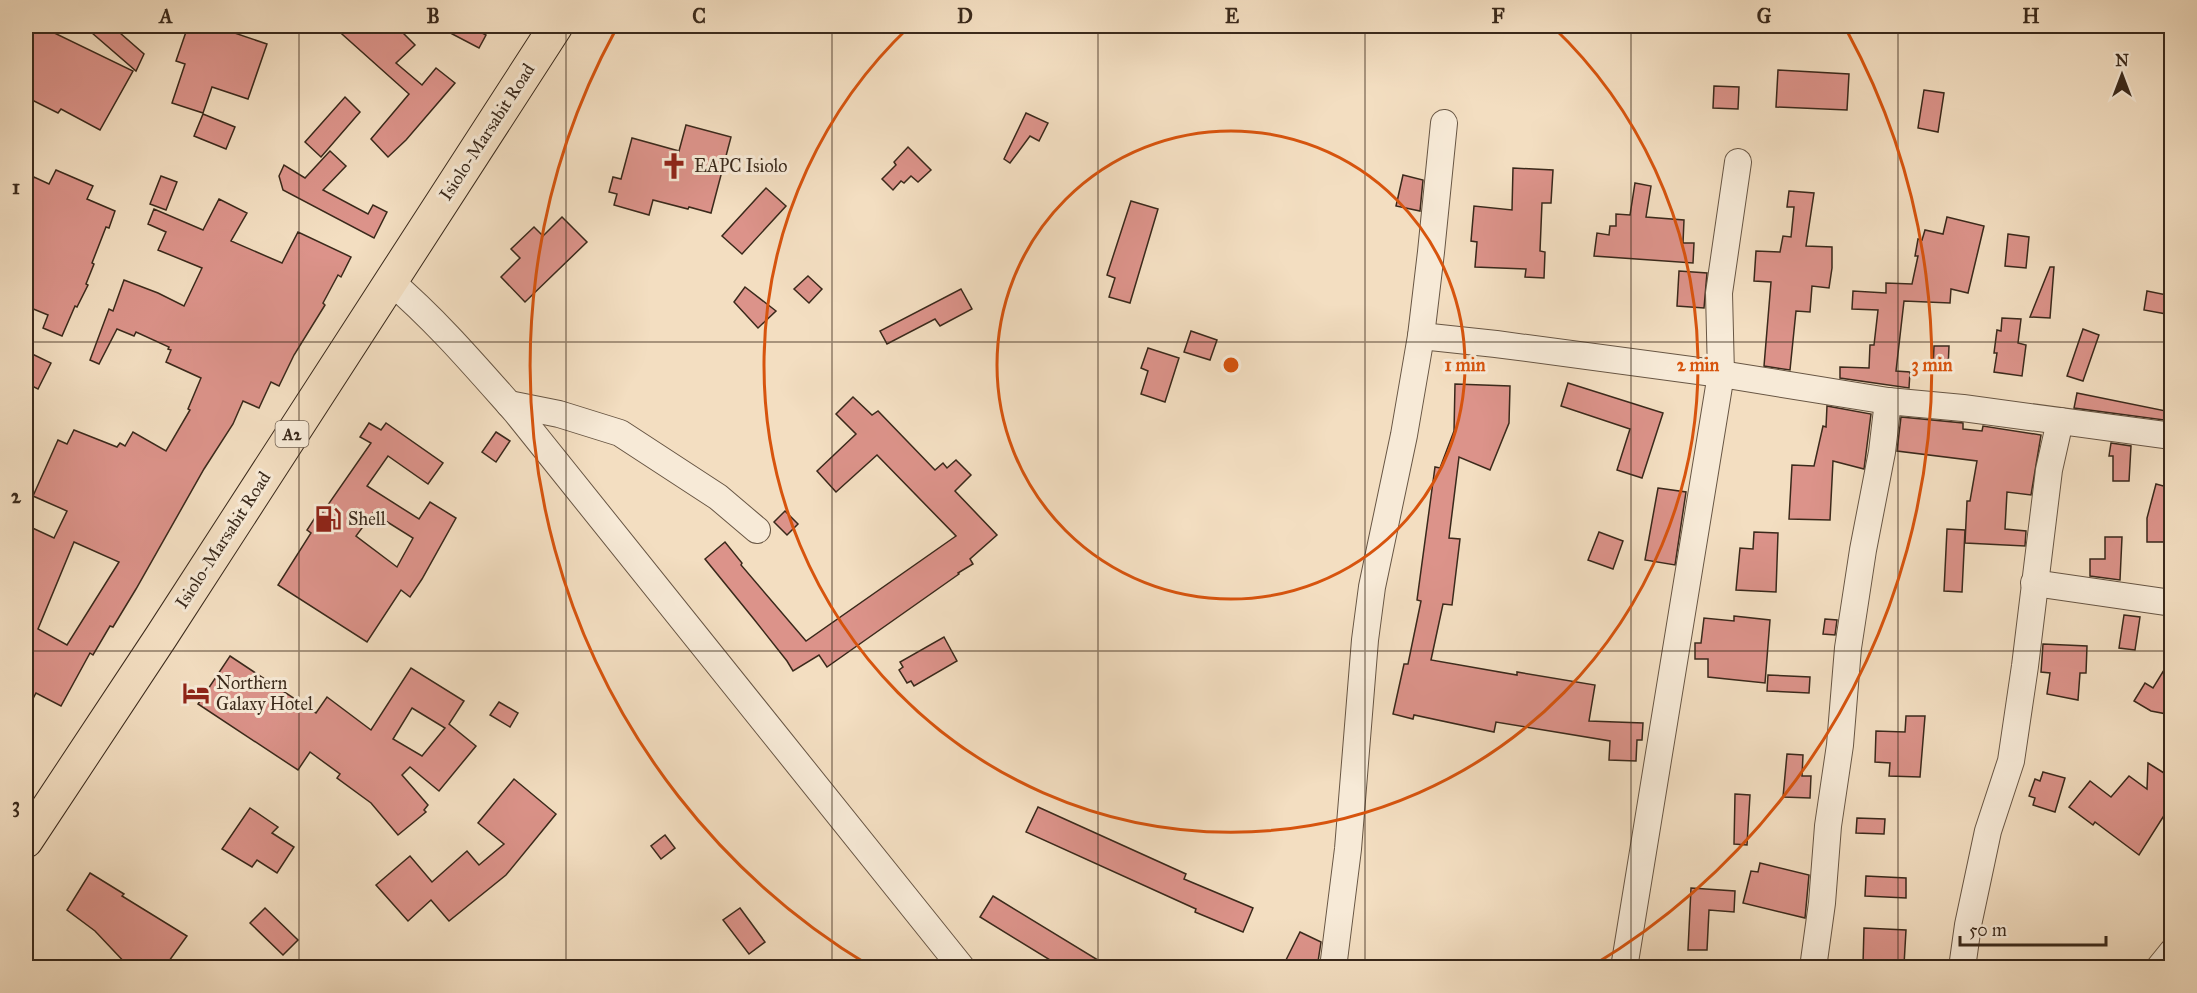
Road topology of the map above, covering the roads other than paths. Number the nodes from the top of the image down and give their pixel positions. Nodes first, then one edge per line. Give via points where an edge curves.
1 (556, 26) edge
2 (1443, 123) dead end
3 (1738, 162) dead end
4 (390, 281) junction
5 (1421, 336) junction
6 (1721, 374) junction
7 (1888, 401) junction
8 (509, 404) junction
9 (2060, 421) junction
10 (2172, 436) edge
11 (757, 530) dead end
12 (2034, 583) junction
13 (2172, 603) edge
14 (26, 841) edge
15 (2172, 952) edge
16 (962, 968) edge
17 (1333, 968) edge
18 (1624, 968) edge
19 (1813, 968) edge
20 (1962, 968) edge
21 (2159, 968) edge

1 - 4 highway, Isiolo-Marsabit Road / A2
2 - 5 street
3 - 6 street via 1719,293
4 - 8 street via 454,341
4 - 14 highway, Isiolo-Marsabit Road / A2
5 - 6 street
5 - 17 street via 1372,587
6 - 7 street
6 - 18 street
7 - 9 street
7 - 19 street via 1848,648
8 - 11 street via 620,433 718,497
8 - 16 street
9 - 10 street
9 - 12 street via 2049,470
12 - 13 street
12 - 20 street via 2010,761 1988,831
15 - 21 street

